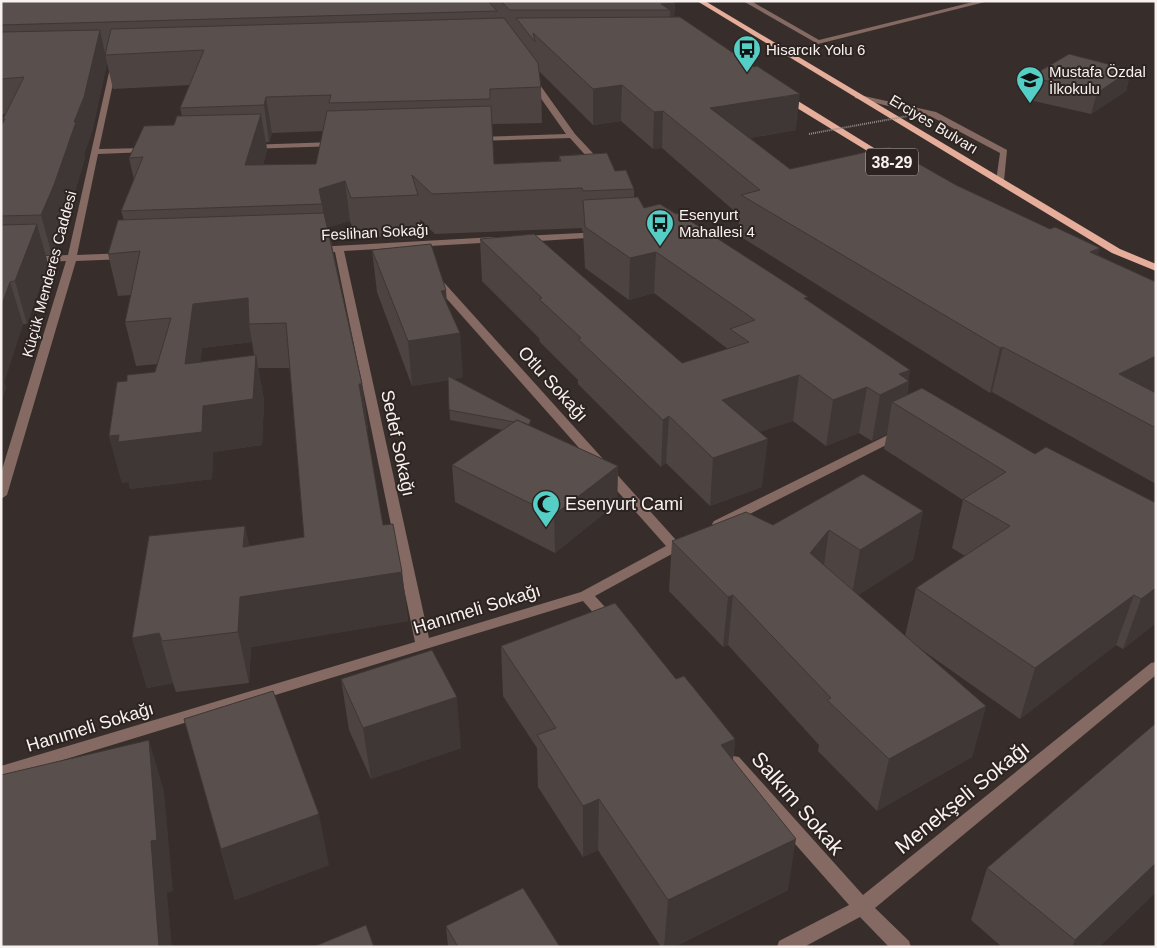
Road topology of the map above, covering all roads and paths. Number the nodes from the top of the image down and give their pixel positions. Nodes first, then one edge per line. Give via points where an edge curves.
1 (700, 1) edge
2 (746, 1) edge
3 (986, 1) edge
4 (114, 58) edge
5 (524, 69) edge
6 (772, 88) edge
7 (858, 96) junction
8 (908, 116) dead end
9 (809, 134) dead end
10 (572, 136) junction
11 (463, 140) edge
12 (344, 144) edge
13 (244, 147) edge
14 (155, 150) edge
15 (95, 152) junction
16 (896, 164) edge
17 (606, 173) edge
18 (1000, 181) junction
19 (611, 234) edge
20 (405, 245) junction
21 (339, 249) junction
22 (310, 250) edge
23 (141, 255) edge
24 (72, 257) junction
25 (1, 261) edge
26 (1156, 268) edge
27 (912, 428) edge
28 (1, 495) edge
29 (675, 546) junction
30 (586, 595) junction
31 (619, 632) edge
32 (423, 645) junction
33 (1156, 668) edge
34 (724, 751) edge
35 (1, 773) edge
36 (862, 907) junction
37 (786, 947) edge
38 (902, 947) edge

1 - 7 highway, Erciyes Bulvarı / 38-29
2 - 3 street via 818,42
4 - 15 street, Küçük Menderes Caddesi
5 - 10 street
6 - 16 highway, 38-29
7 - 18 highway, Erciyes Bulvarı / 38-29
7 - 18 street via 933,114 1004,152
8 - 9 path, bridge
10 - 11 street
10 - 17 street
12 - 13 street
14 - 15 street
15 - 24 street, Küçük Menderes Caddesi
18 - 26 highway, Erciyes Bulvarı / 38-29 via 1116,250
19 - 20 street, Feslihan Sokağı
20 - 21 street, Feslihan Sokağı
20 - 29 street, Otlu Sokağı
21 - 22 street, Feslihan Sokağı
21 - 32 street, Sedef Sokağı
23 - 24 street
24 - 25 street
24 - 28 street, Küçük Menderes Caddesi
27 - 29 street, Hanımeli Sokağı
29 - 30 street, Hanımeli Sokağı
30 - 31 street
30 - 32 street, Hanımeli Sokağı
32 - 35 street, Hanımeli Sokağı
33 - 36 street, Menekşeli Sokağı
34 - 36 street, Salkım Sokak
36 - 37 street, Menekşeli Sokağı
36 - 38 street, Salkım Sokak

